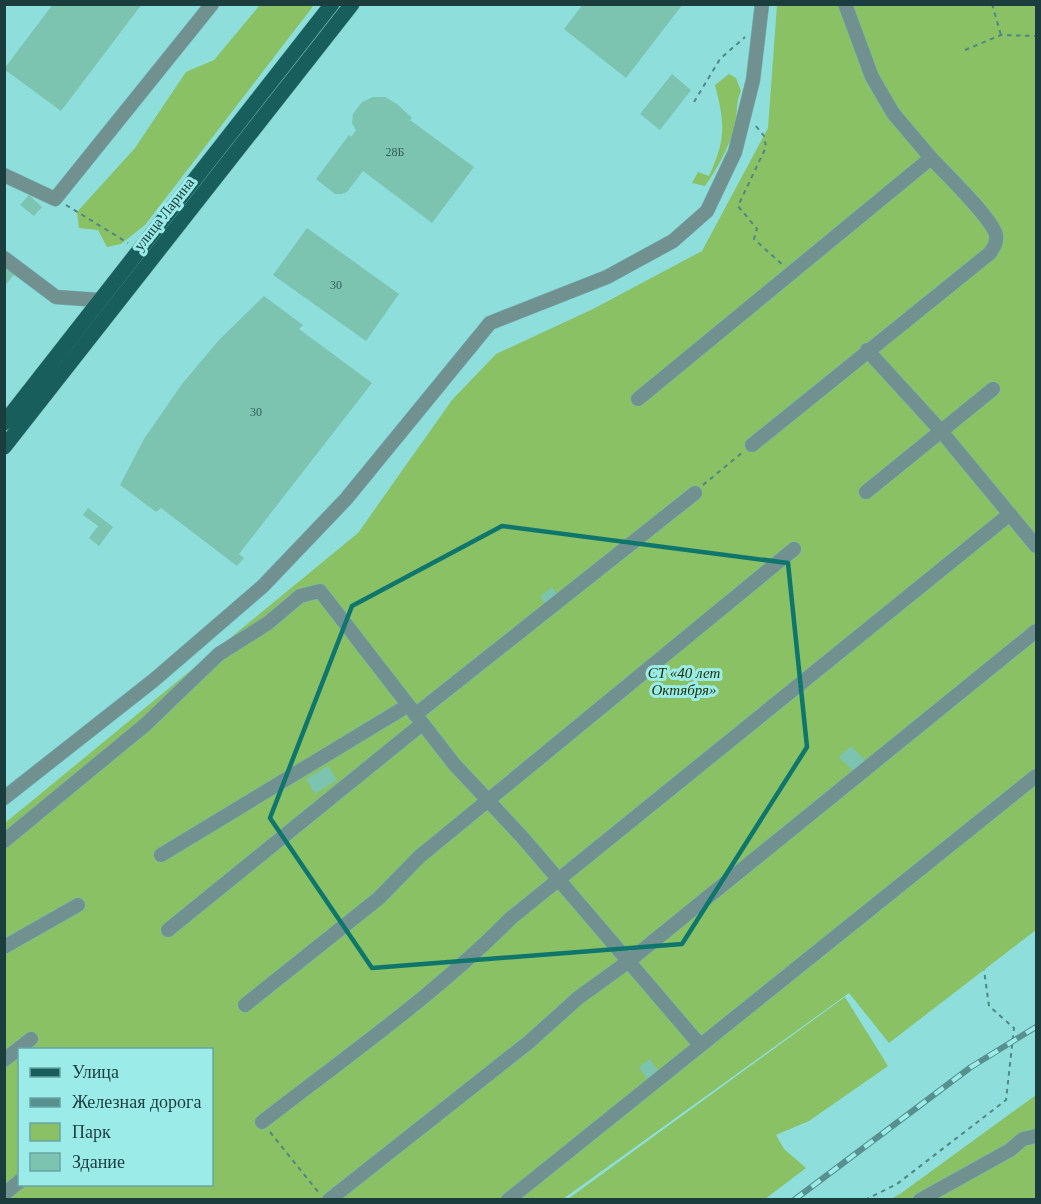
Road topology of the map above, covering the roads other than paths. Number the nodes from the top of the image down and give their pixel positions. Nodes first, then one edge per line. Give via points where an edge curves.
1 (212, 4) edge
2 (332, 4) edge
3 (352, 4) edge
4 (762, 4) edge
5 (845, 4) edge
6 (931, 158) junction
7 (4, 175) edge
8 (4, 258) edge
9 (99, 300) junction
10 (867, 350) junction
11 (993, 389) dead end
12 (638, 399) dead end
13 (4, 423) edge
14 (941, 431) junction
15 (752, 445) dead end
16 (4, 447) edge
17 (866, 492) dead end
18 (695, 493) dead end
19 (1010, 514) junction
20 (1036, 546) edge
21 (794, 549) dead end
22 (1036, 631) edge
23 (415, 715) junction
24 (1036, 776) edge
25 (4, 798) edge
26 (488, 801) junction
27 (4, 840) edge
28 (161, 855) dead end
29 (558, 880) junction
30 (78, 905) dead end
31 (168, 930) dead end
32 (4, 947) edge
33 (629, 961) junction
34 (245, 1005) dead end
35 (31, 1039) dead end
36 (700, 1045) junction
37 (19, 1048) edge
38 (18, 1049) edge
39 (4, 1060) edge
40 (262, 1122) road end
41 (1036, 1136) edge
42 (18, 1183) edge
43 (4, 1194) edge
44 (327, 1200) edge
45 (508, 1200) edge
46 (920, 1200) edge

1 - 7 lane via 55,199
2 - 9 main road, улица Ларина
3 - 16 main road, улица Ларина
4 - 25 lane via 753,80 735,152 707,211 673,241 607,278 490,323 346,499 263,586 154,680
5 - 6 lane via 872,77 893,113
6 - 10 lane via 985,217 996,234 996,244 990,253
6 - 12 lane
8 - 9 lane via 56,297
9 - 13 main road, улица Ларина
10 - 14 lane
10 - 15 lane
11 - 14 lane
14 - 17 lane
14 - 19 lane
18 - 23 lane
19 - 20 lane
19 - 29 lane
21 - 26 lane
22 - 33 lane
23 - 26 lane
23 - 27 lane via 320,591 300,596 268,623 219,654 145,725
23 - 28 lane
23 - 31 lane
24 - 36 lane
26 - 29 lane
26 - 34 lane via 419,857 380,898
29 - 33 lane
29 - 40 lane via 511,918 476,954
30 - 32 lane
33 - 36 lane
33 - 44 lane
35 - 37 lane
36 - 45 lane
38 - 39 lane
41 - 46 lane via 1023,1139
42 - 43 lane

